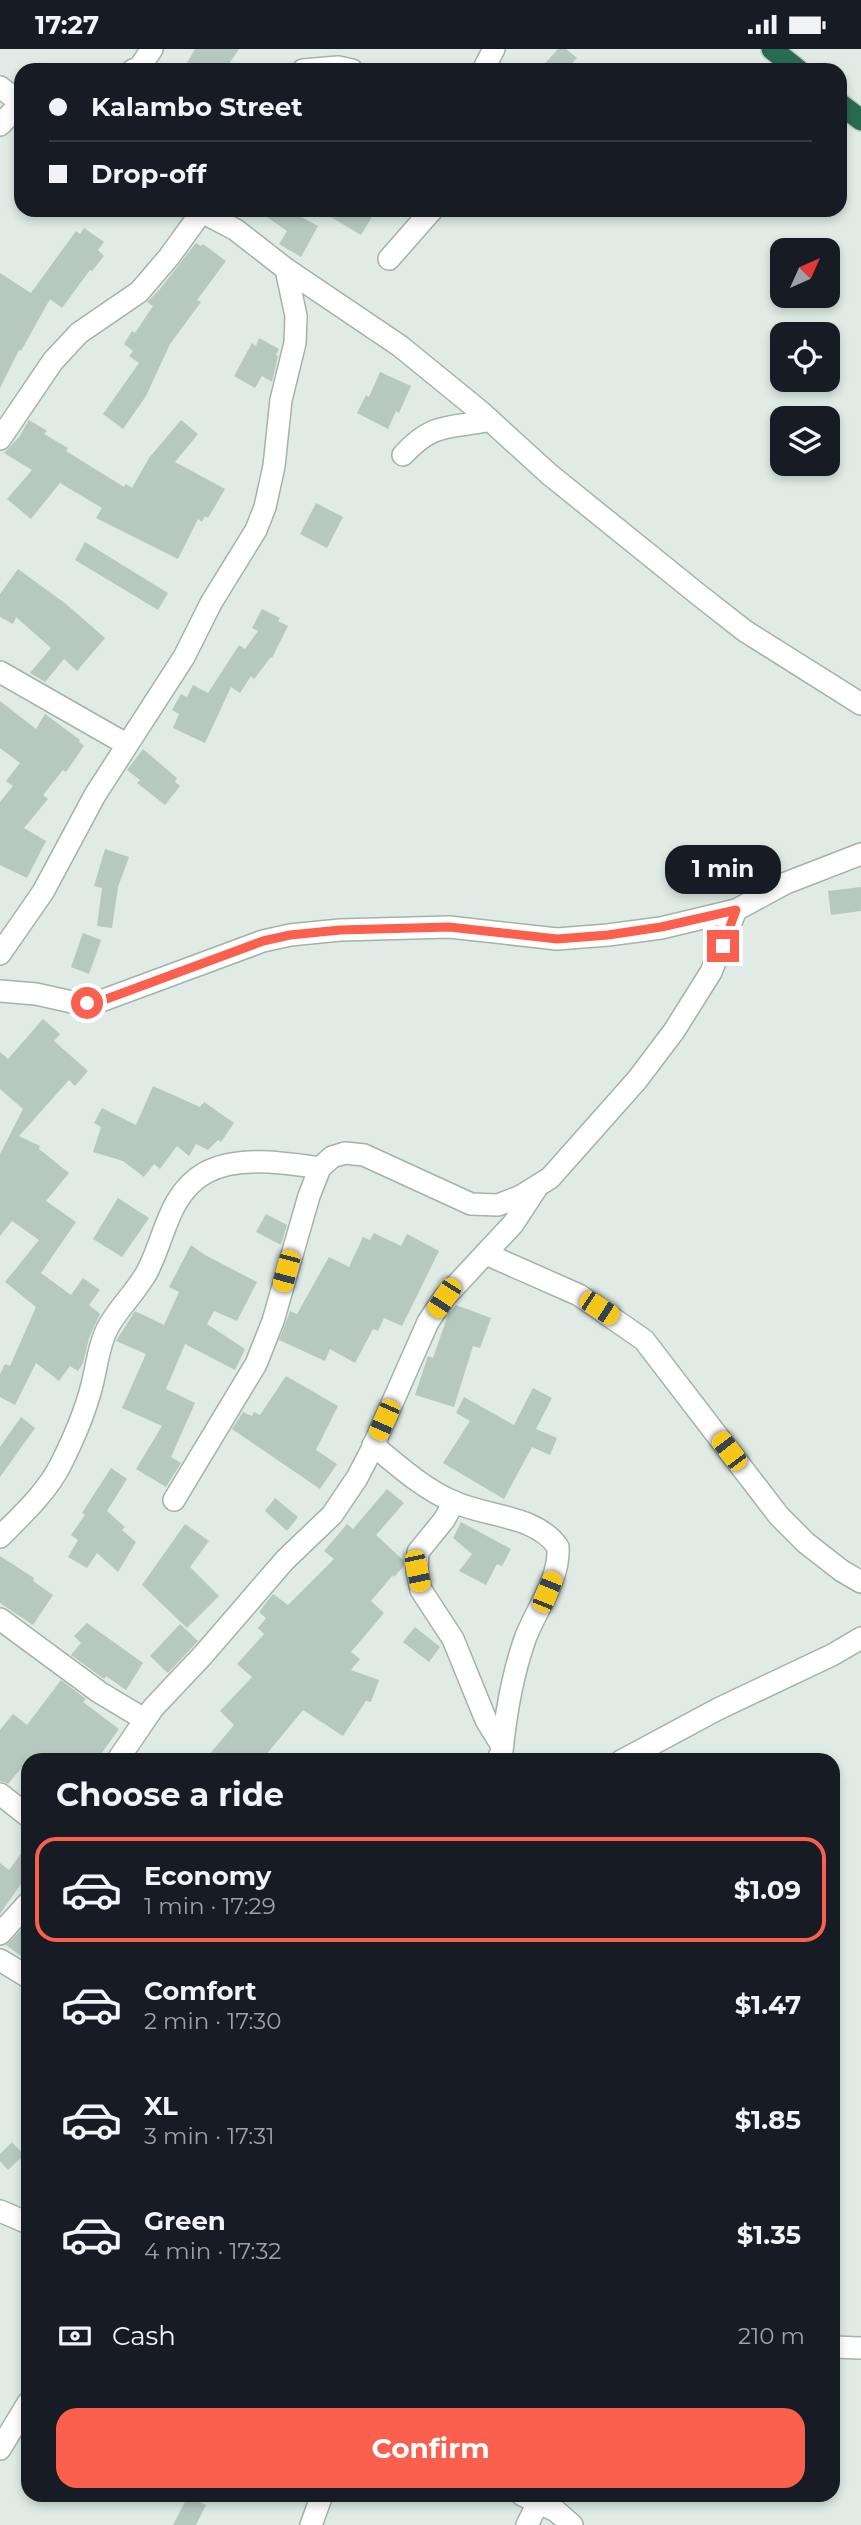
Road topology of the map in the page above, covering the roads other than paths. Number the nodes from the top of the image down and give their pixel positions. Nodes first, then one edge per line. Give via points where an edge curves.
1 (772, 49) edge
2 (789, 63) edge
3 (0, 87) edge
4 (14, 98) edge
5 (14, 110) edge
6 (0, 125) edge
7 (197, 217) edge
8 (212, 217) edge
9 (426, 217) edge
10 (389, 259) dead end
11 (286, 269) junction
12 (490, 420) junction
13 (0, 439) edge
14 (404, 454) dead end
15 (0, 672) edge
16 (861, 704) edge
17 (126, 744) junction
18 (861, 854) edge
19 (736, 910) junction
20 (0, 954) edge
21 (2, 988) edge
22 (320, 1168) junction
23 (540, 1185) junction
24 (485, 1254) junction
25 (373, 1445) junction
26 (174, 1500) dead end
27 (454, 1502) junction
28 (0, 1537) edge
29 (861, 1582) edge
30 (0, 1619) edge
31 (861, 1638) edge
32 (144, 1719) junction
33 (122, 1753) edge
34 (500, 1753) edge
35 (636, 1753) edge
36 (0, 1794) edge
37 (21, 1810) edge
38 (21, 1911) edge
39 (0, 1934) edge
40 (0, 1960) edge
41 (21, 1973) edge
42 (0, 2210) edge
43 (21, 2220) edge
44 (840, 2347) edge
45 (861, 2348) edge
46 (21, 2414) edge
47 (0, 2449) edge
48 (319, 2502) edge
49 (548, 2506) edge
50 (311, 2525) edge
51 (527, 2525) edge

1 - 2 highway
3 - 4 street
5 - 6 street
7 - 13 street via 139,292 79,333 53,362
8 - 11 street
9 - 10 street
11 - 12 street via 400,346
11 - 17 street via 296,316 295,343 281,400 265,507 184,657
12 - 14 street via 434,429
12 - 16 street via 549,474 746,631
15 - 17 street
17 - 20 street via 43,892
18 - 19 street via 786,883
19 - 21 street via 661,927 557,939 449,927 290,935 233,950 101,1001 72,1002
19 - 23 street via 711,972 674,1031 597,1126
22 - 23 street via 345,1153 364,1155 471,1204 498,1205
22 - 26 street via 256,1364
22 - 28 street via 287,1163 221,1167 205,1174 176,1201 146,1272 107,1328 87,1403 60,1467 46,1489
23 - 24 street
24 - 25 street via 428,1322
24 - 29 street via 579,1295 644,1341 779,1516 815,1550
25 - 27 street via 408,1474
25 - 32 street via 332,1515 285,1560
27 - 34 street via 418,1552 417,1571 421,1590 453,1639
27 - 34 street via 539,1529 558,1547 556,1569 526,1637 511,1686
30 - 32 street
31 - 35 street
32 - 33 street
36 - 37 street
38 - 39 street
40 - 41 street
42 - 43 street
44 - 45 street
46 - 47 street
48 - 50 street
49 - 51 street

